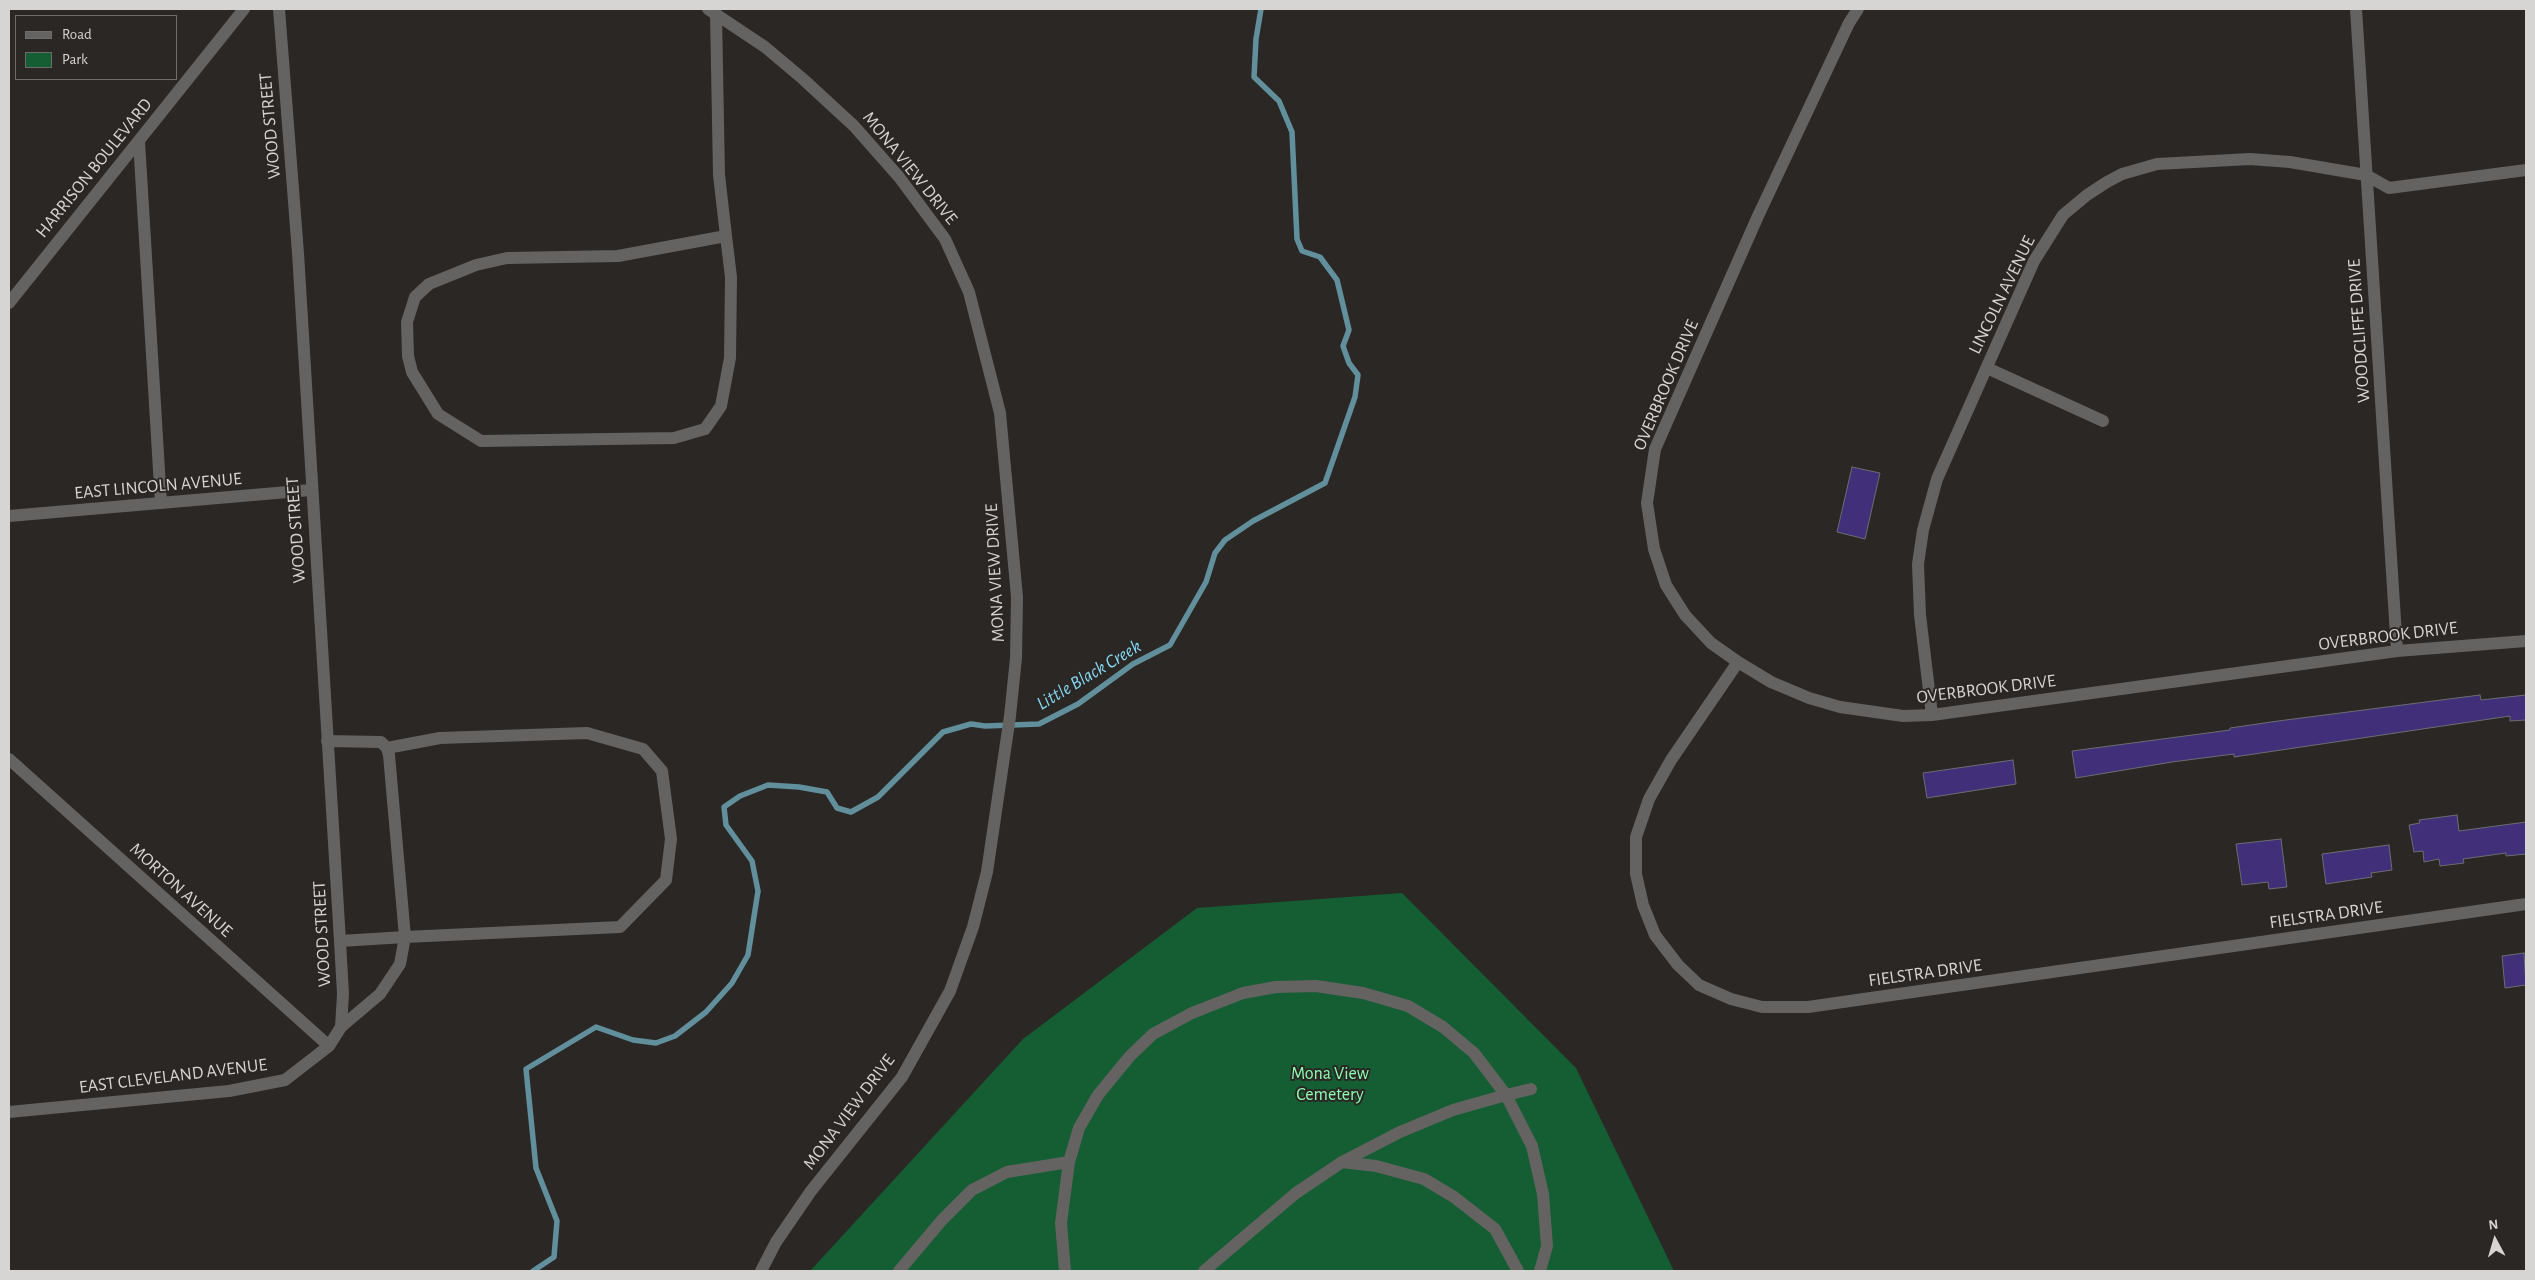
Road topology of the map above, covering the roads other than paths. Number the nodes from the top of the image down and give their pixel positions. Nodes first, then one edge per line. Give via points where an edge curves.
1 (244, 9) edge
2 (278, 9) edge
3 (1858, 9) edge
4 (2356, 9) edge
5 (712, 11) edge
6 (138, 141) junction
7 (2526, 170) edge
8 (2366, 174) junction
9 (726, 236) junction
10 (9, 302) edge
11 (1986, 368) junction
12 (2103, 421) dead end
13 (311, 490) junction
14 (162, 503) junction
15 (9, 516) edge
16 (2526, 641) edge
17 (2397, 651) junction
18 (1738, 662) junction
19 (1932, 715) junction
20 (327, 741) junction
21 (387, 748) junction
22 (9, 759) edge
23 (2526, 904) edge
24 (405, 938) junction
25 (340, 941) junction
26 (341, 1027) junction
27 (329, 1046) junction
28 (1531, 1089) dead end
29 (1506, 1095) junction
30 (9, 1112) edge
31 (1069, 1162) junction
32 (1342, 1162) junction
33 (761, 1271) edge
34 (899, 1271) edge
35 (1065, 1271) edge
36 (1204, 1271) edge
37 (1518, 1271) edge
38 (1540, 1271) edge

1 - 6 street, HARRISON BOULEVARD
2 - 13 street, WOOD STREET via 298,253
3 - 18 street, OVERBROOK DRIVE via 1758,216 1656,449 1650,476 1647,503 1650,525 1666,585 1685,615 1711,642
4 - 8 street, WOODCLIFFE DRIVE
5 - 9 street via 719,176
5 - 33 street, MONA VIEW DRIVE via 765,47 854,126 899,177 945,239 969,292 1000,413 1017,597 1016,658 1008,740 987,872 973,927 950,991 902,1076 811,1191 776,1242
6 - 10 street, HARRISON BOULEVARD
6 - 14 street
7 - 8 street, LINCOLN AVENUE via 2389,188
8 - 11 street, LINCOLN AVENUE via 2250,159 2157,164 2122,174 2087,194 2063,215 2034,260
8 - 17 street, WOODCLIFFE DRIVE
9 - 9 street via 731,277 730,358 721,406 705,429 674,438 481,441 438,414 412,372 407,322 415,297 429,284 476,265 507,258 618,256
11 - 12 street
11 - 19 street, LINCOLN AVENUE via 1937,479 1923,530 1918,564 1920,615
13 - 14 street, EAST LINCOLN AVENUE
13 - 20 street, WOOD STREET
14 - 15 street, EAST LINCOLN AVENUE
16 - 17 street, OVERBROOK DRIVE
17 - 19 street, OVERBROOK DRIVE
18 - 19 street, OVERBROOK DRIVE via 1771,682 1840,707 1887,714
18 - 23 street, FIELSTRA DRIVE via 1671,760 1649,799 1636,837 1636,874 1643,905 1655,935 1678,965 1699,985 1730,999 1762,1007 1808,1007
20 - 21 street via 381,742
20 - 25 street, WOOD STREET
21 - 24 street
21 - 24 street via 440,738 587,733 633,746 642,749 662,771 671,839 666,880 620,926
22 - 27 street, MORTON AVENUE
24 - 25 street
24 - 26 street via 400,964 380,994
25 - 26 street, WOOD STREET
26 - 27 street, WOOD STREET
27 - 30 street, EAST CLEVELAND AVENUE via 285,1080 229,1091
28 - 29 street
29 - 31 street via 1474,1053 1443,1027 1408,1006 1363,993 1316,986 1276,987 1243,994 1192,1013 1153,1034 1098,1095 1079,1128
29 - 32 street via 1452,1110
29 - 38 street via 1532,1146 1543,1194 1547,1246
31 - 34 street via 1007,1172 972,1190
31 - 35 street via 1061,1223
32 - 36 street via 1296,1194
32 - 37 street via 1376,1166 1424,1179 1454,1197 1495,1230

